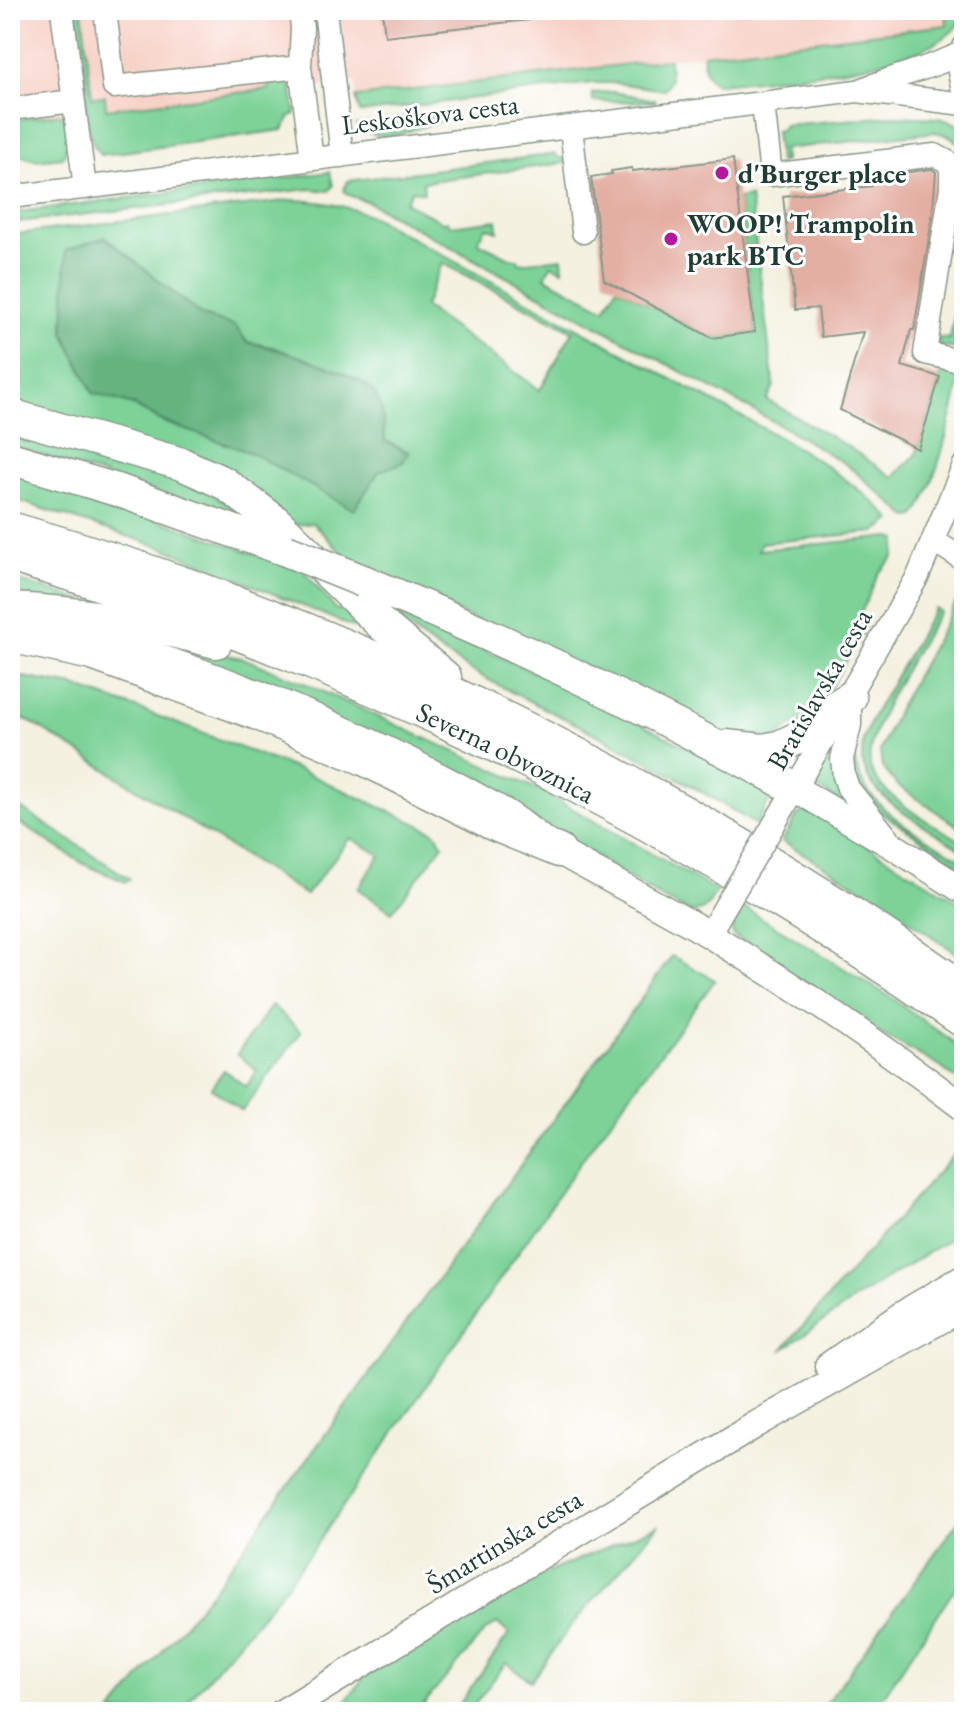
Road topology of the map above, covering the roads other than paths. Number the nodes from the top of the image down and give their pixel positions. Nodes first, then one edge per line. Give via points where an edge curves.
1 (62, 10) edge
2 (105, 10) edge
3 (300, 10) edge
4 (325, 10) edge
5 (963, 50) edge
6 (300, 67) junction
7 (868, 92) junction
8 (964, 96) edge
9 (73, 101) junction
10 (763, 103) junction
11 (10, 109) edge
12 (571, 127) junction
13 (342, 156) junction
14 (312, 159) junction
15 (85, 188) junction
16 (10, 197) edge
17 (583, 232) dead end
18 (964, 362) edge
19 (10, 415) edge
20 (10, 458) edge
21 (964, 465) edge
22 (10, 528) edge
23 (934, 541) junction
24 (10, 556) edge
25 (964, 560) edge
26 (10, 609) edge
27 (10, 616) edge
28 (10, 636) edge
29 (365, 685) junction
30 (850, 698) junction
31 (496, 715) junction
32 (712, 743) junction
33 (796, 789) junction
34 (893, 846) junction
35 (559, 851) junction
36 (964, 891) edge
37 (709, 934) junction
38 (964, 989) edge
39 (964, 1022) edge
40 (964, 1108) edge
41 (964, 1278) edge
42 (964, 1307) edge
43 (757, 1424) junction
44 (283, 1712) edge

1 - 9 street
2 - 6 street via 114,87
3 - 6 street
4 - 13 street
5 - 7 street, Leskoškova cesta via 931,68 886,79
5 - 8 street via 959,72
6 - 14 street
7 - 8 street, Leskoškova cesta via 908,88
7 - 10 street, Leskoškova cesta
9 - 11 street
9 - 15 street
10 - 12 street, Leskoškova cesta
10 - 18 street via 771,175 935,155 948,162 951,188 925,353
12 - 13 street, Leskoškova cesta
12 - 17 street
13 - 14 street, Leskoškova cesta
14 - 15 street, Leskoškova cesta
15 - 16 street, Leskoškova cesta
19 - 31 highway via 182,464 224,483 275,521 421,659
20 - 32 highway, bridge via 120,491 363,581 518,648
21 - 23 street, Bratislavska cesta
22 - 31 highway, Severna obvoznica via 220,597
23 - 25 street
23 - 30 street, Bratislavska cesta
24 - 29 highway, Severna obvoznica via 182,612
26 - 29 highway via 125,623 211,641
27 - 35 main road via 119,644 308,716 505,812
28 - 35 highway via 92,654 258,714
29 - 39 highway, Severna obvoznica via 544,769 713,862 834,934
30 - 32 highway via 822,715 806,734 779,747 750,750
30 - 33 street, Bratislavska cesta
30 - 34 street via 844,776
31 - 38 highway, Severna obvoznica via 732,840
32 - 33 highway
33 - 34 main road
33 - 37 street, Bratislavska cesta, bridge
34 - 36 main road
35 - 37 main road
37 - 40 main road
41 - 43 main road, Šmartinska cesta via 873,1334
42 - 43 main road, Šmartinska cesta
43 - 44 main road, Šmartinska cesta

